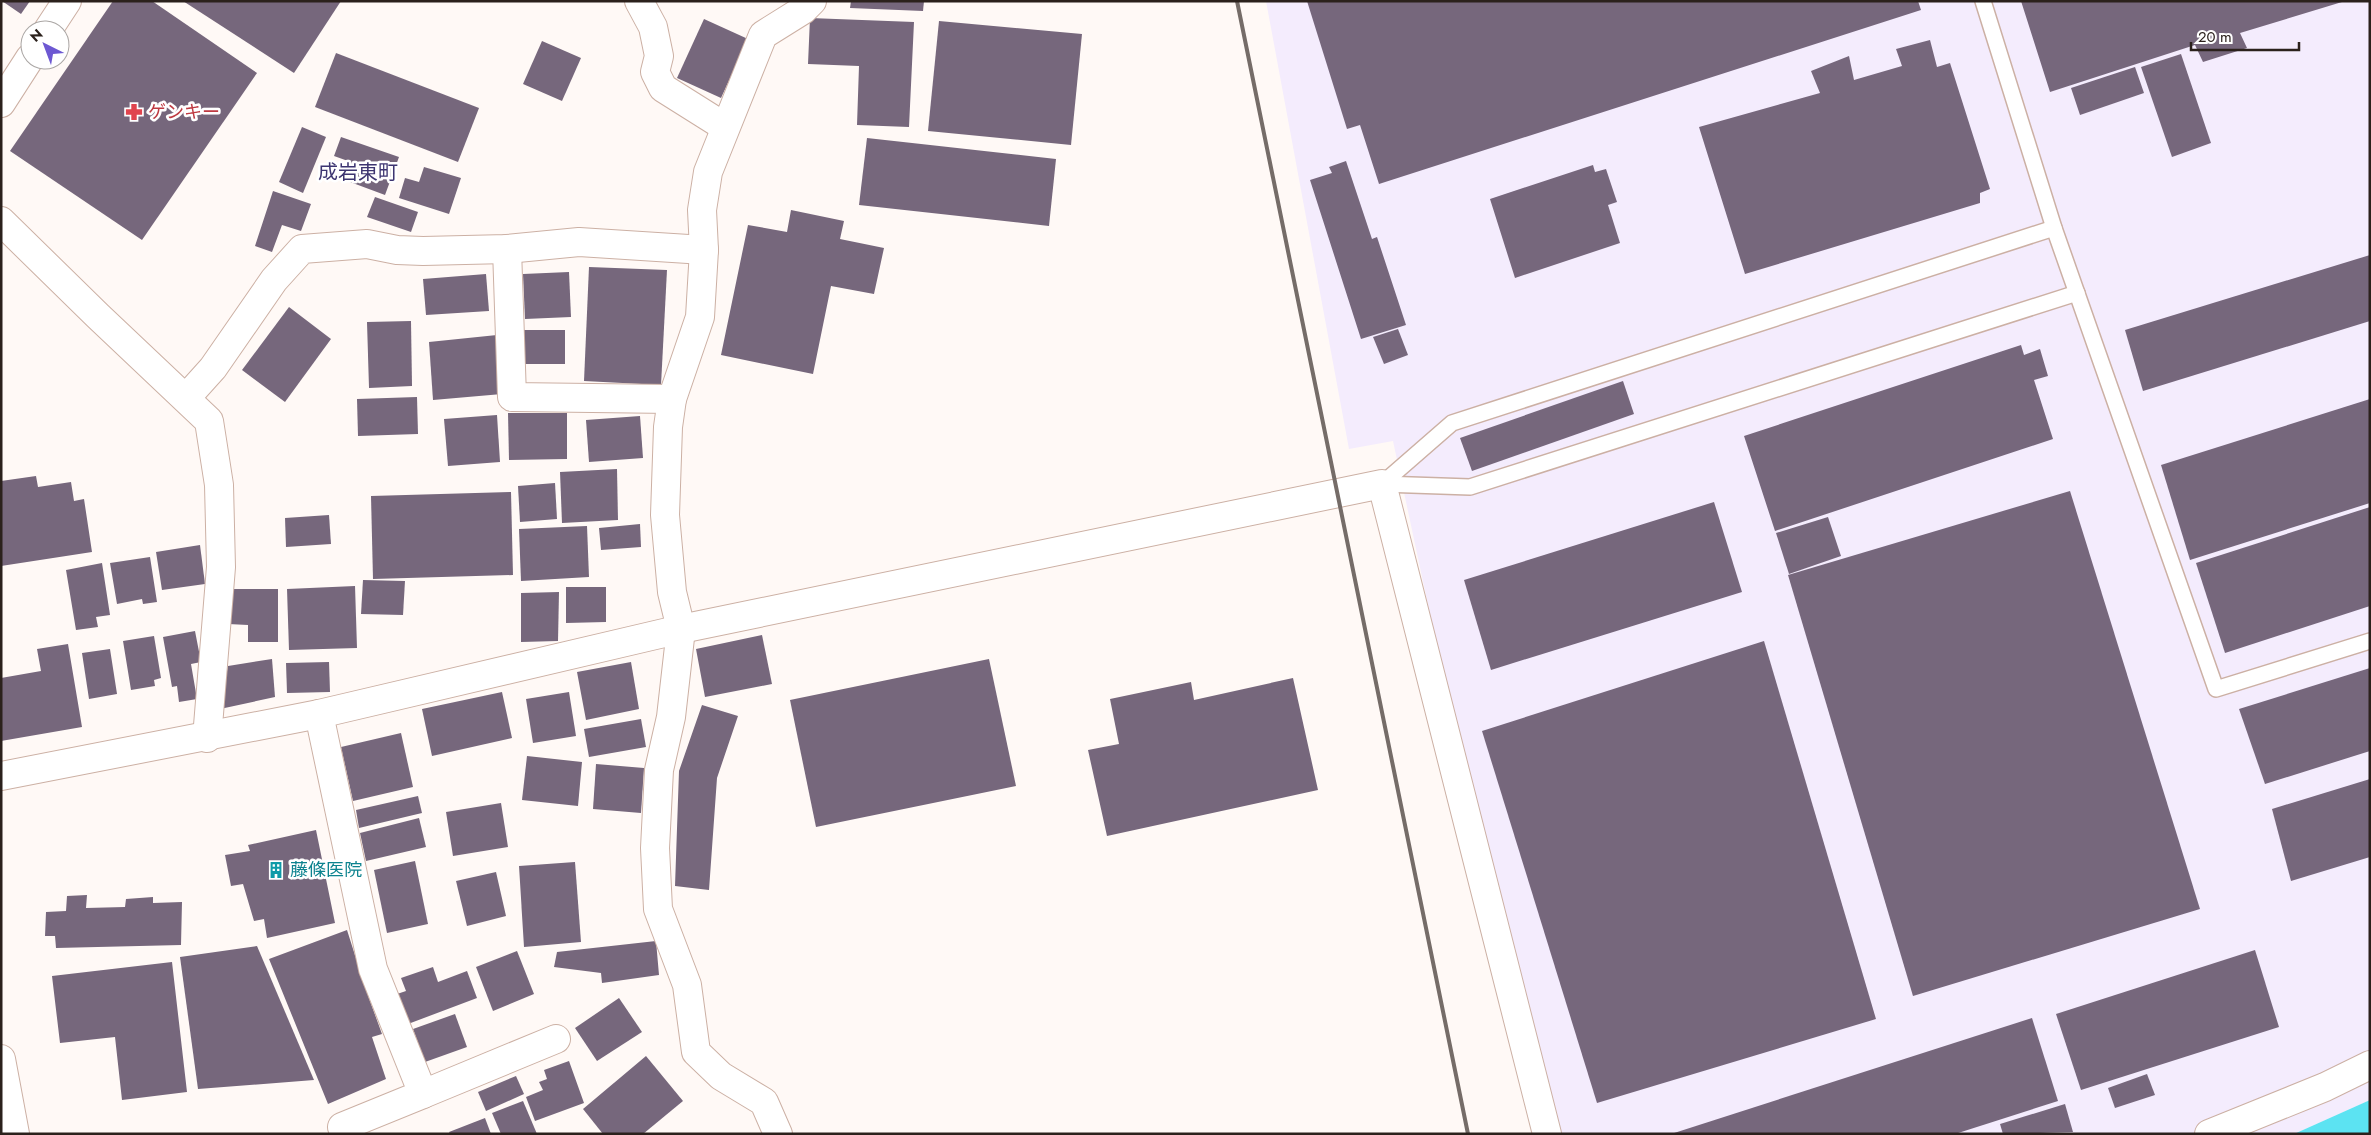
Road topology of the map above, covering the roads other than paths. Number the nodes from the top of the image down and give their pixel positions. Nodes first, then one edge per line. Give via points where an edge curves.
1 (66, 1) edge
2 (639, 1) edge
3 (812, 1) edge
4 (1983, 1) edge
5 (54, 20) edge
6 (22, 70) edge
7 (1, 102) edge
8 (724, 127) junction
9 (1, 221) edge
10 (2054, 228) junction
11 (507, 249) junction
12 (704, 250) junction
13 (2078, 293) junction
14 (186, 398) junction
15 (672, 398) junction
16 (1382, 484) junction
17 (681, 629) junction
18 (2370, 641) edge
19 (319, 714) junction
20 (207, 738) junction
21 (1, 776) edge
22 (556, 1038) dead end
23 (1, 1059) edge
24 (2370, 1065) edge
25 (422, 1094) junction
26 (15, 1134) edge
27 (345, 1134) edge
28 (778, 1134) edge
29 (1547, 1134) edge
30 (2209, 1134) edge

1 - 5 street
2 - 8 street via 653,27 659,56 656,72 663,88
3 - 8 street via 762,35
4 - 10 lane
6 - 7 street
8 - 12 street via 706,182 702,210
9 - 14 street
10 - 13 lane
10 - 16 lane via 1452,423
11 - 12 street via 579,242
11 - 14 street via 423,251 367,244 302,249 274,280 213,368
11 - 15 street via 512,397
12 - 15 street via 700,317
13 - 16 lane via 1470,486
13 - 18 lane via 2216,689
14 - 20 street via 209,422 219,485 221,567
15 - 17 street via 665,515 672,592
16 - 17 street
16 - 29 street
17 - 19 street
17 - 28 street via 671,717 659,770 655,848 658,909 687,986 696,1052 721,1076 764,1102
19 - 20 street
19 - 25 street via 373,969
20 - 21 street
22 - 25 street
23 - 26 street
24 - 30 street
25 - 27 street via 342,1127

